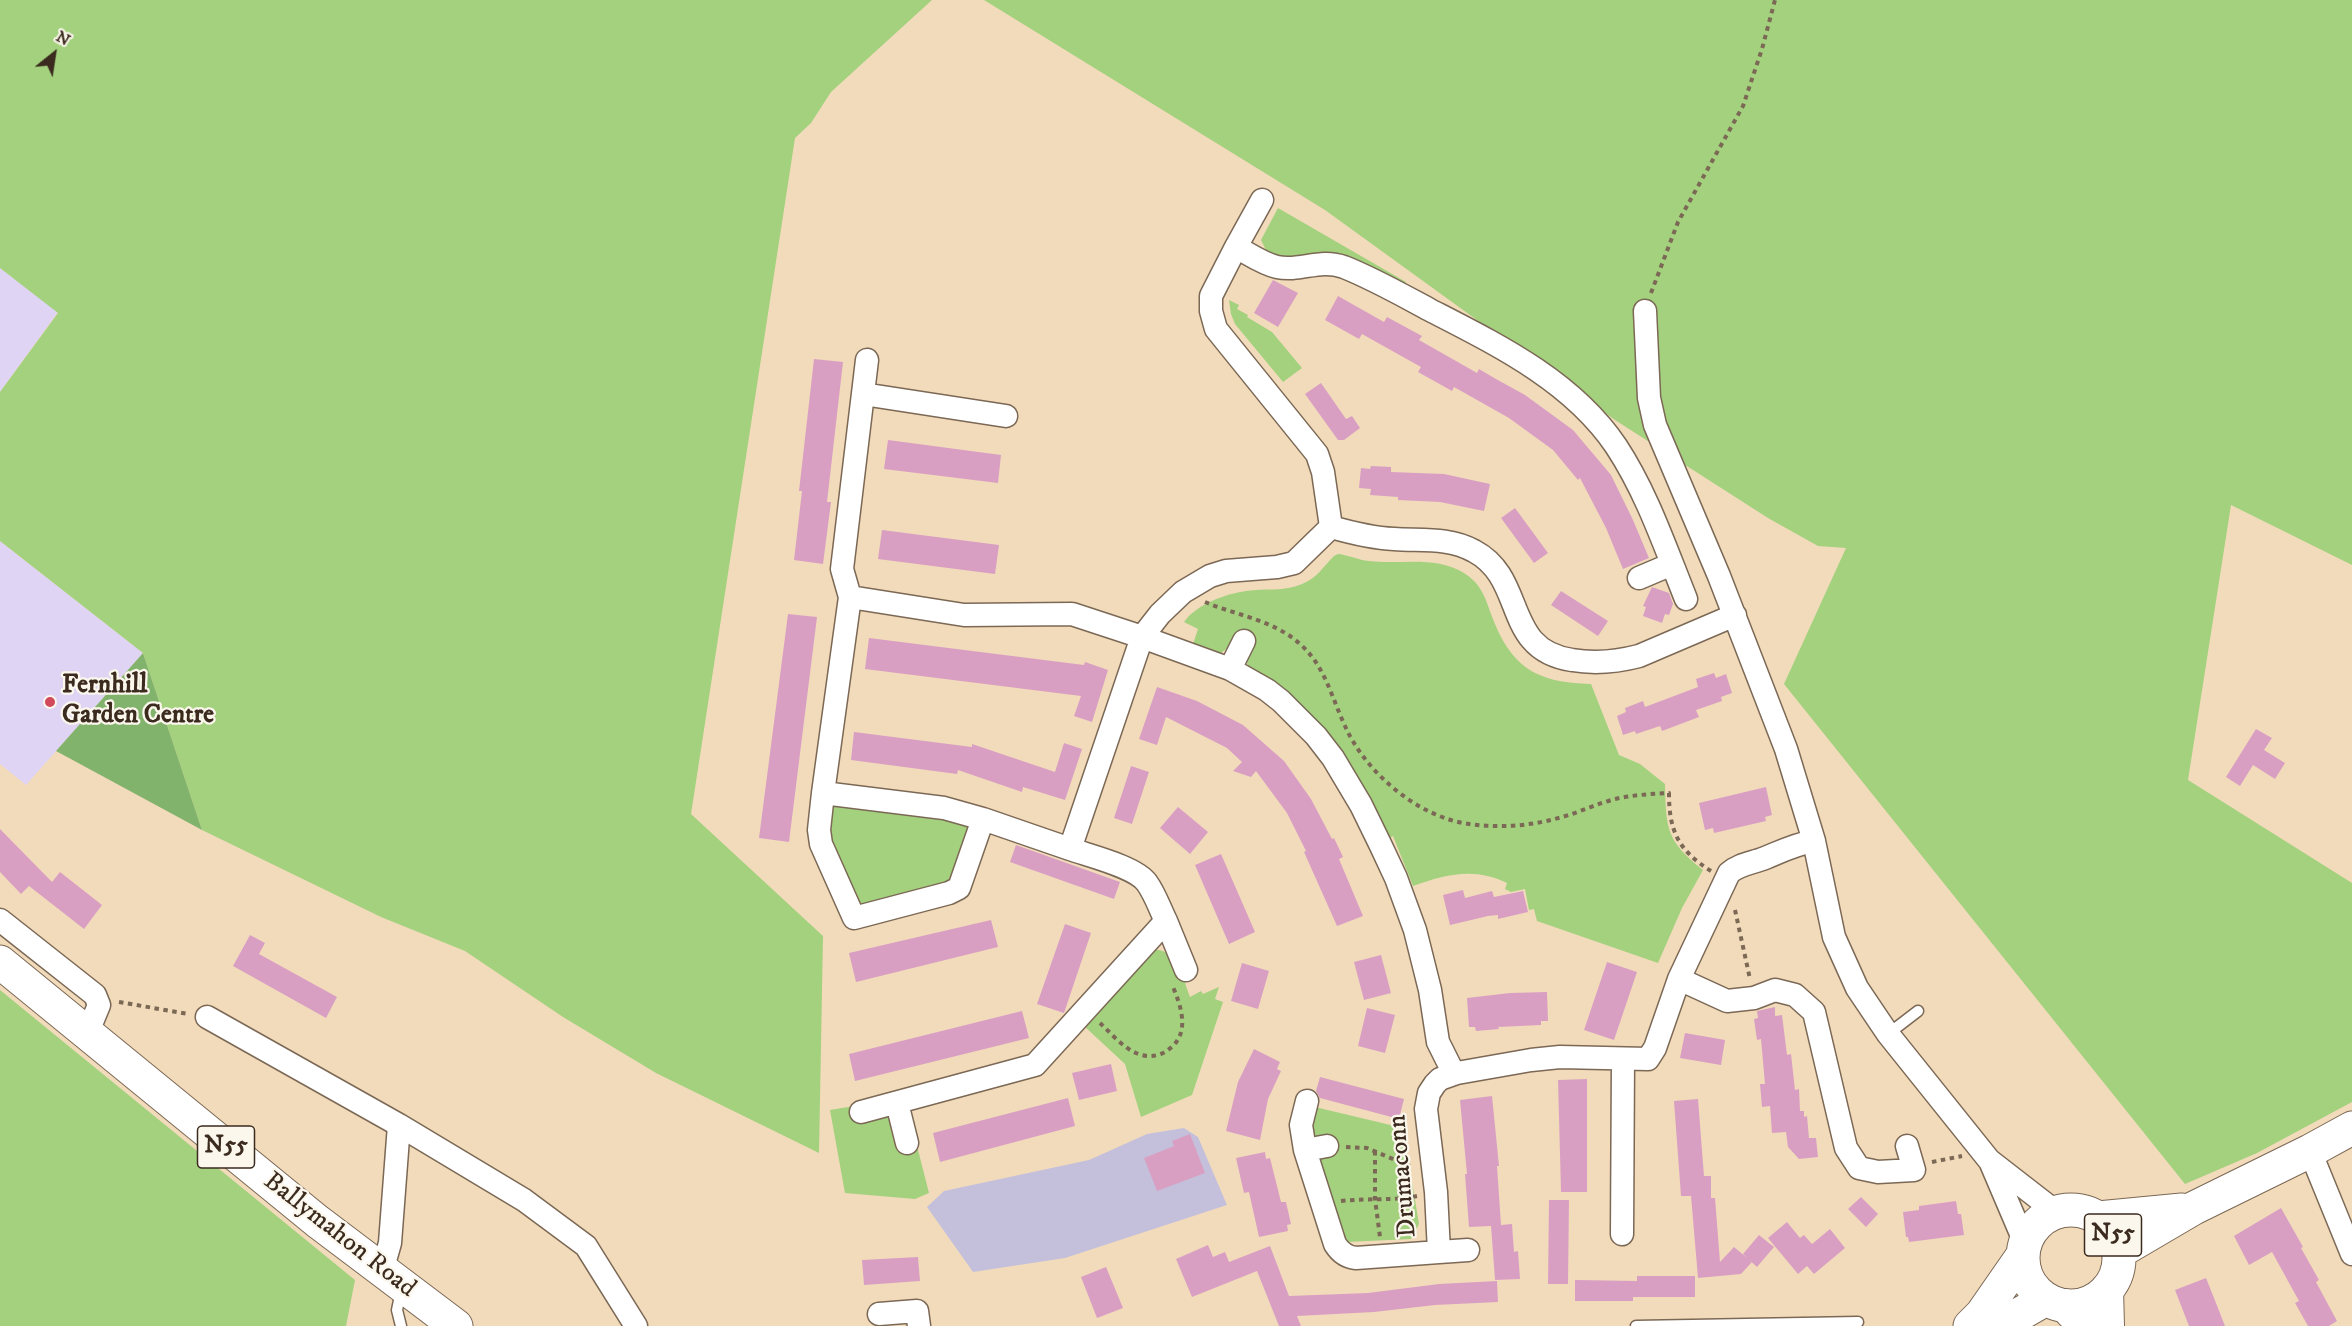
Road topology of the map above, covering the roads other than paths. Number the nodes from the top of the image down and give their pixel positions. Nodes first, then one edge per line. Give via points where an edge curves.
1 (1262, 200) dead end
2 (1236, 247) junction
3 (1645, 311) road end
4 (867, 360) dead end
5 (863, 394) junction
6 (1006, 416) dead end
7 (1331, 527) junction
8 (1672, 564) junction
9 (1639, 578) dead end
10 (850, 597) junction
11 (1686, 599) dead end
12 (1735, 615) junction
13 (1142, 637) junction
14 (1244, 641) dead end
15 (1230, 669) junction
16 (823, 794) junction
17 (983, 819) junction
18 (1814, 841) junction
19 (1070, 849) junction
20 (0, 920) edge
21 (1166, 921) junction
22 (0, 962) edge
23 (1179, 975) road end
24 (1679, 979) junction
25 (1918, 1011) dead end
26 (207, 1017) road end
27 (87, 1034) junction
28 (1888, 1034) junction
29 (1623, 1059) junction
30 (1454, 1074) junction
31 (1308, 1101) dead end
32 (897, 1103) junction
33 (861, 1112) dead end
34 (399, 1125) junction
35 (2352, 1128) edge
36 (907, 1143) dead end
37 (1327, 1146) road end
38 (1907, 1146) dead end
39 (1305, 1150) junction
40 (2310, 1151) junction
41 (1983, 1152) junction
42 (2194, 1208) junction
43 (2056, 1212) junction
44 (2098, 1218) junction
45 (1622, 1234) dead end
46 (2024, 1249) junction
47 (1468, 1250) dead end
48 (1439, 1252) junction
49 (2119, 1252) junction
50 (2352, 1254) edge
51 (392, 1279) junction
52 (2107, 1289) junction
53 (2064, 1310) edge
54 (879, 1314) dead end
55 (1858, 1322) dead end
56 (401, 1326) edge
57 (456, 1326) edge
58 (636, 1326) edge
59 (919, 1326) edge
60 (1636, 1326) edge
61 (1970, 1326) edge
62 (1999, 1326) edge
63 (2108, 1326) edge

1 - 2 street
2 - 7 street via 1211,296 1213,321 1317,454
2 - 8 street via 1277,267 1326,262 1350,270 1467,329 1559,386 1598,422 1631,469
3 - 12 street via 1649,398 1655,425
4 - 5 street
5 - 6 street
5 - 10 street via 842,569
7 - 12 street via 1363,536 1452,542 1474,550 1491,562 1504,580 1530,640 1546,653 1568,660 1609,663 1639,656
7 - 13 street via 1288,566 1226,572 1197,582 1169,604
8 - 9 street
8 - 11 street
10 - 13 street via 964,615 1072,614
10 - 16 street
12 - 18 street via 1786,749
13 - 15 street
13 - 19 street
14 - 15 street
15 - 30 street via 1267,690 1295,714 1334,758 1361,805 1406,903 1430,990 1438,1042
16 - 17 street via 944,808
16 - 17 street via 821,844 847,921 959,888
17 - 19 street
18 - 24 street, Drumaconn via 1797,843 1730,873
18 - 28 street via 1834,937 1857,988
19 - 21 street via 1143,878
20 - 27 street via 97,999 99,1005
21 - 23 street
21 - 32 street via 1035,1065
22 - 27 main road, Ballymahon Road / N55
24 - 29 street, Drumaconn via 1648,1059
24 - 38 street via 1727,1001 1754,998 1775,990 1795,995 1814,1012 1846,1148 1859,1168 1878,1172 1914,1170
25 - 28 lane
26 - 34 street
27 - 51 main road, Ballymahon Road / N55
28 - 41 street
29 - 30 street, Drumaconn via 1541,1059
29 - 45 street
30 - 48 street, Drumaconn via 1435,1084 1426,1109
31 - 39 street, Drumaconn via 1301,1125
32 - 33 street
32 - 36 street
34 - 51 street via 390,1243
34 - 58 street via 524,1200 586,1246
35 - 40 main road, N55
37 - 39 street
39 - 48 street, Drumaconn via 1339,1250 1350,1258
40 - 42 main road, N55
40 - 50 street
41 - 43 street
41 - 46 street
42 - 44 main road, N55
42 - 49 main road, N55
43 - 44 main road, N55 via 2071,1210
43 - 46 main road, N55 via 2032,1229
44 - 49 main road, N55 via 2108,1227
46 - 53 main road via 2028,1280
46 - 61 main road, N55
47 - 48 street, Drumaconn
49 - 52 main road, N55 via 2116,1272
51 - 56 lane
51 - 57 main road, Ballymahon Road / N55
52 - 53 main road, N55 via 2095,1299
52 - 63 main road
53 - 62 main road, N55
54 - 59 street via 917,1311
55 - 60 lane

